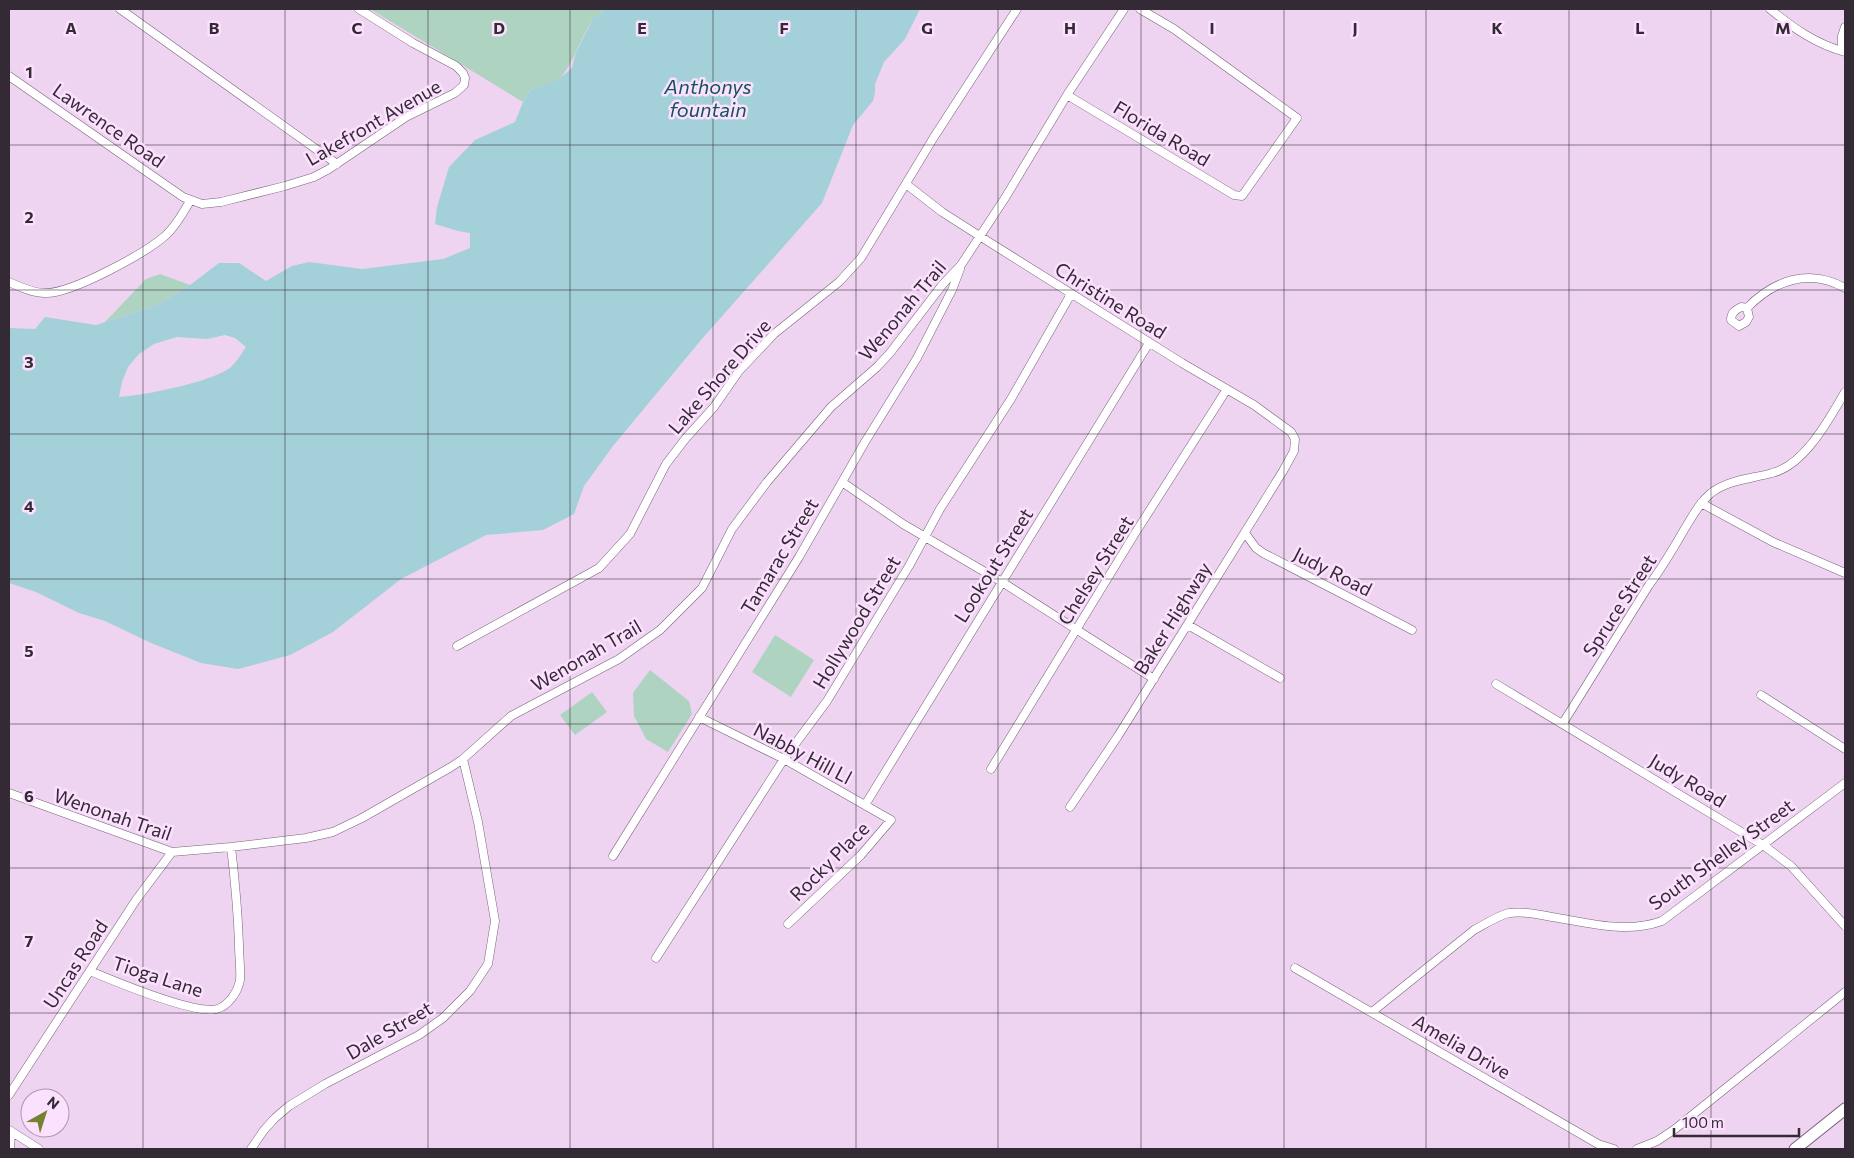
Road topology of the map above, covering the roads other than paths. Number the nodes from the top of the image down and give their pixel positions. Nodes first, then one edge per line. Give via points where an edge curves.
1 (120, 9) edge
2 (360, 9) edge
3 (1017, 9) edge
4 (1124, 9) edge
5 (1140, 9) edge
6 (1770, 9) edge
7 (1845, 26) edge
8 (1843, 52) edge
9 (9, 76) edge
10 (1067, 95) junction
11 (337, 164) junction
12 (906, 184) junction
13 (190, 201) junction
14 (980, 236) junction
15 (961, 265) junction
16 (9, 282) edge
17 (1845, 288) edge
18 (1071, 294) junction
19 (1747, 308) dead end
20 (1149, 343) junction
21 (1227, 390) junction
22 (1845, 392) edge
23 (1296, 443) joint
24 (842, 482) junction
25 (1701, 503) junction
26 (1245, 533) junction
27 (925, 537) junction
28 (1845, 573) edge
29 (1002, 582) junction
30 (1188, 625) junction
31 (1077, 630) junction
32 (1412, 630) dead end
33 (456, 646) dead end
34 (1280, 678) dead end
35 (1154, 679) junction
36 (1496, 684) dead end
37 (1761, 695) dead end
38 (698, 717) junction
39 (1563, 723) junction
40 (1845, 748) edge
41 (463, 759) junction
42 (784, 759) junction
43 (991, 769) dead end
44 (1845, 782) edge
45 (9, 793) edge
46 (865, 805) junction
47 (1070, 807) dead end
48 (891, 820) joint
49 (1763, 844) junction
50 (231, 848) junction
51 (172, 852) junction
52 (612, 856) dead end
53 (788, 924) dead end
54 (1845, 926) edge
55 (656, 958) dead end
56 (1295, 968) dead end
57 (90, 971) junction
58 (1845, 992) edge
59 (1372, 1012) junction
60 (9, 1095) edge
61 (1845, 1109) edge
62 (10, 1130) edge
63 (10, 1149) edge
64 (39, 1149) edge
65 (252, 1149) edge
66 (1614, 1149) edge
67 (1637, 1149) edge
68 (1795, 1149) edge

1 - 11 street
2 - 11 street, Lakefront Avenue via 456,66 463,73 464,85 455,93 406,117
3 - 12 street, Lake Shore Drive
4 - 10 street, Wenonah Trail
5 - 10 street, Florida Road via 1174,29 1297,118 1242,196 1234,195
6 - 8 street via 1796,30
7 - 8 street
9 - 13 street, Lawrence Road
10 - 14 street, Wenonah Trail
11 - 13 street, Lakefront Avenue via 314,177 285,186 221,202 202,204
12 - 14 street, Christine Road
12 - 33 street, Lake Shore Drive via 853,268 774,334 739,371 666,464 630,534 599,568
13 - 16 street via 176,223 156,243 83,283 47,294
14 - 15 street, Wenonah Trail
14 - 18 street, Christine Road
15 - 24 street, Tamarac Street via 918,358
15 - 41 street, Wenonah Trail via 942,284 890,353 831,407 767,482 732,529 702,588 660,630 619,658 511,716
17 - 19 street via 1819,279 1792,280 1765,291
18 - 20 street, Christine Road
18 - 27 street, Hollywood Street via 1011,399
20 - 21 street, Christine Road
20 - 29 street, Lookout Street
21 - 23 street, Christine Road via 1290,432
21 - 31 street, Chelsey Street
22 - 25 street, Spruce Street via 1831,417 1796,461 1774,473 1730,482
23 - 26 street, Baker Highway
24 - 27 street
24 - 38 street, Tamarac Street via 799,557
25 - 28 street via 1766,538
25 - 39 street, Spruce Street
26 - 30 street, Baker Highway
26 - 32 street, Judy Road via 1263,553
27 - 29 street
27 - 42 street, Hollywood Street via 827,700
29 - 31 street
29 - 46 street, Lookout Street
30 - 34 street
30 - 35 street, Baker Highway
31 - 35 street
31 - 43 street, Chelsey Street
35 - 47 street, Baker Highway
36 - 39 street, Judy Road
37 - 40 street
38 - 42 street, Nabby Hill Ll
38 - 52 street, Tamarac Street
39 - 49 street, Judy Road
41 - 50 street, Wenonah Trail via 333,832
41 - 65 street, Dale Street via 478,822 495,921 488,964 470,991 443,1018 419,1035 289,1106 264,1130
42 - 46 street, Nabby Hill Ll
42 - 55 street, Hollywood Street
44 - 49 street, South Shelley Street
45 - 51 street, Wenonah Trail
46 - 48 street, Nabby Hill Ll
48 - 53 street, Rocky Place via 861,855
49 - 54 street, Judy Road via 1791,866
49 - 59 street, South Shelley Street via 1662,921 1647,926 1627,928 1534,913 1510,913 1493,919
50 - 51 street, Wenonah Trail
50 - 57 street, Tioga Lane via 238,903 240,981 226,1004 216,1009 200,1009 153,996
51 - 57 street, Uncas Road
56 - 59 street, Amelia Drive
57 - 60 street, Uncas Road
58 - 67 street via 1675,1128 1657,1141
59 - 66 street, Amelia Drive via 1598,1144
61 - 68 street
62 - 63 street
62 - 64 street

